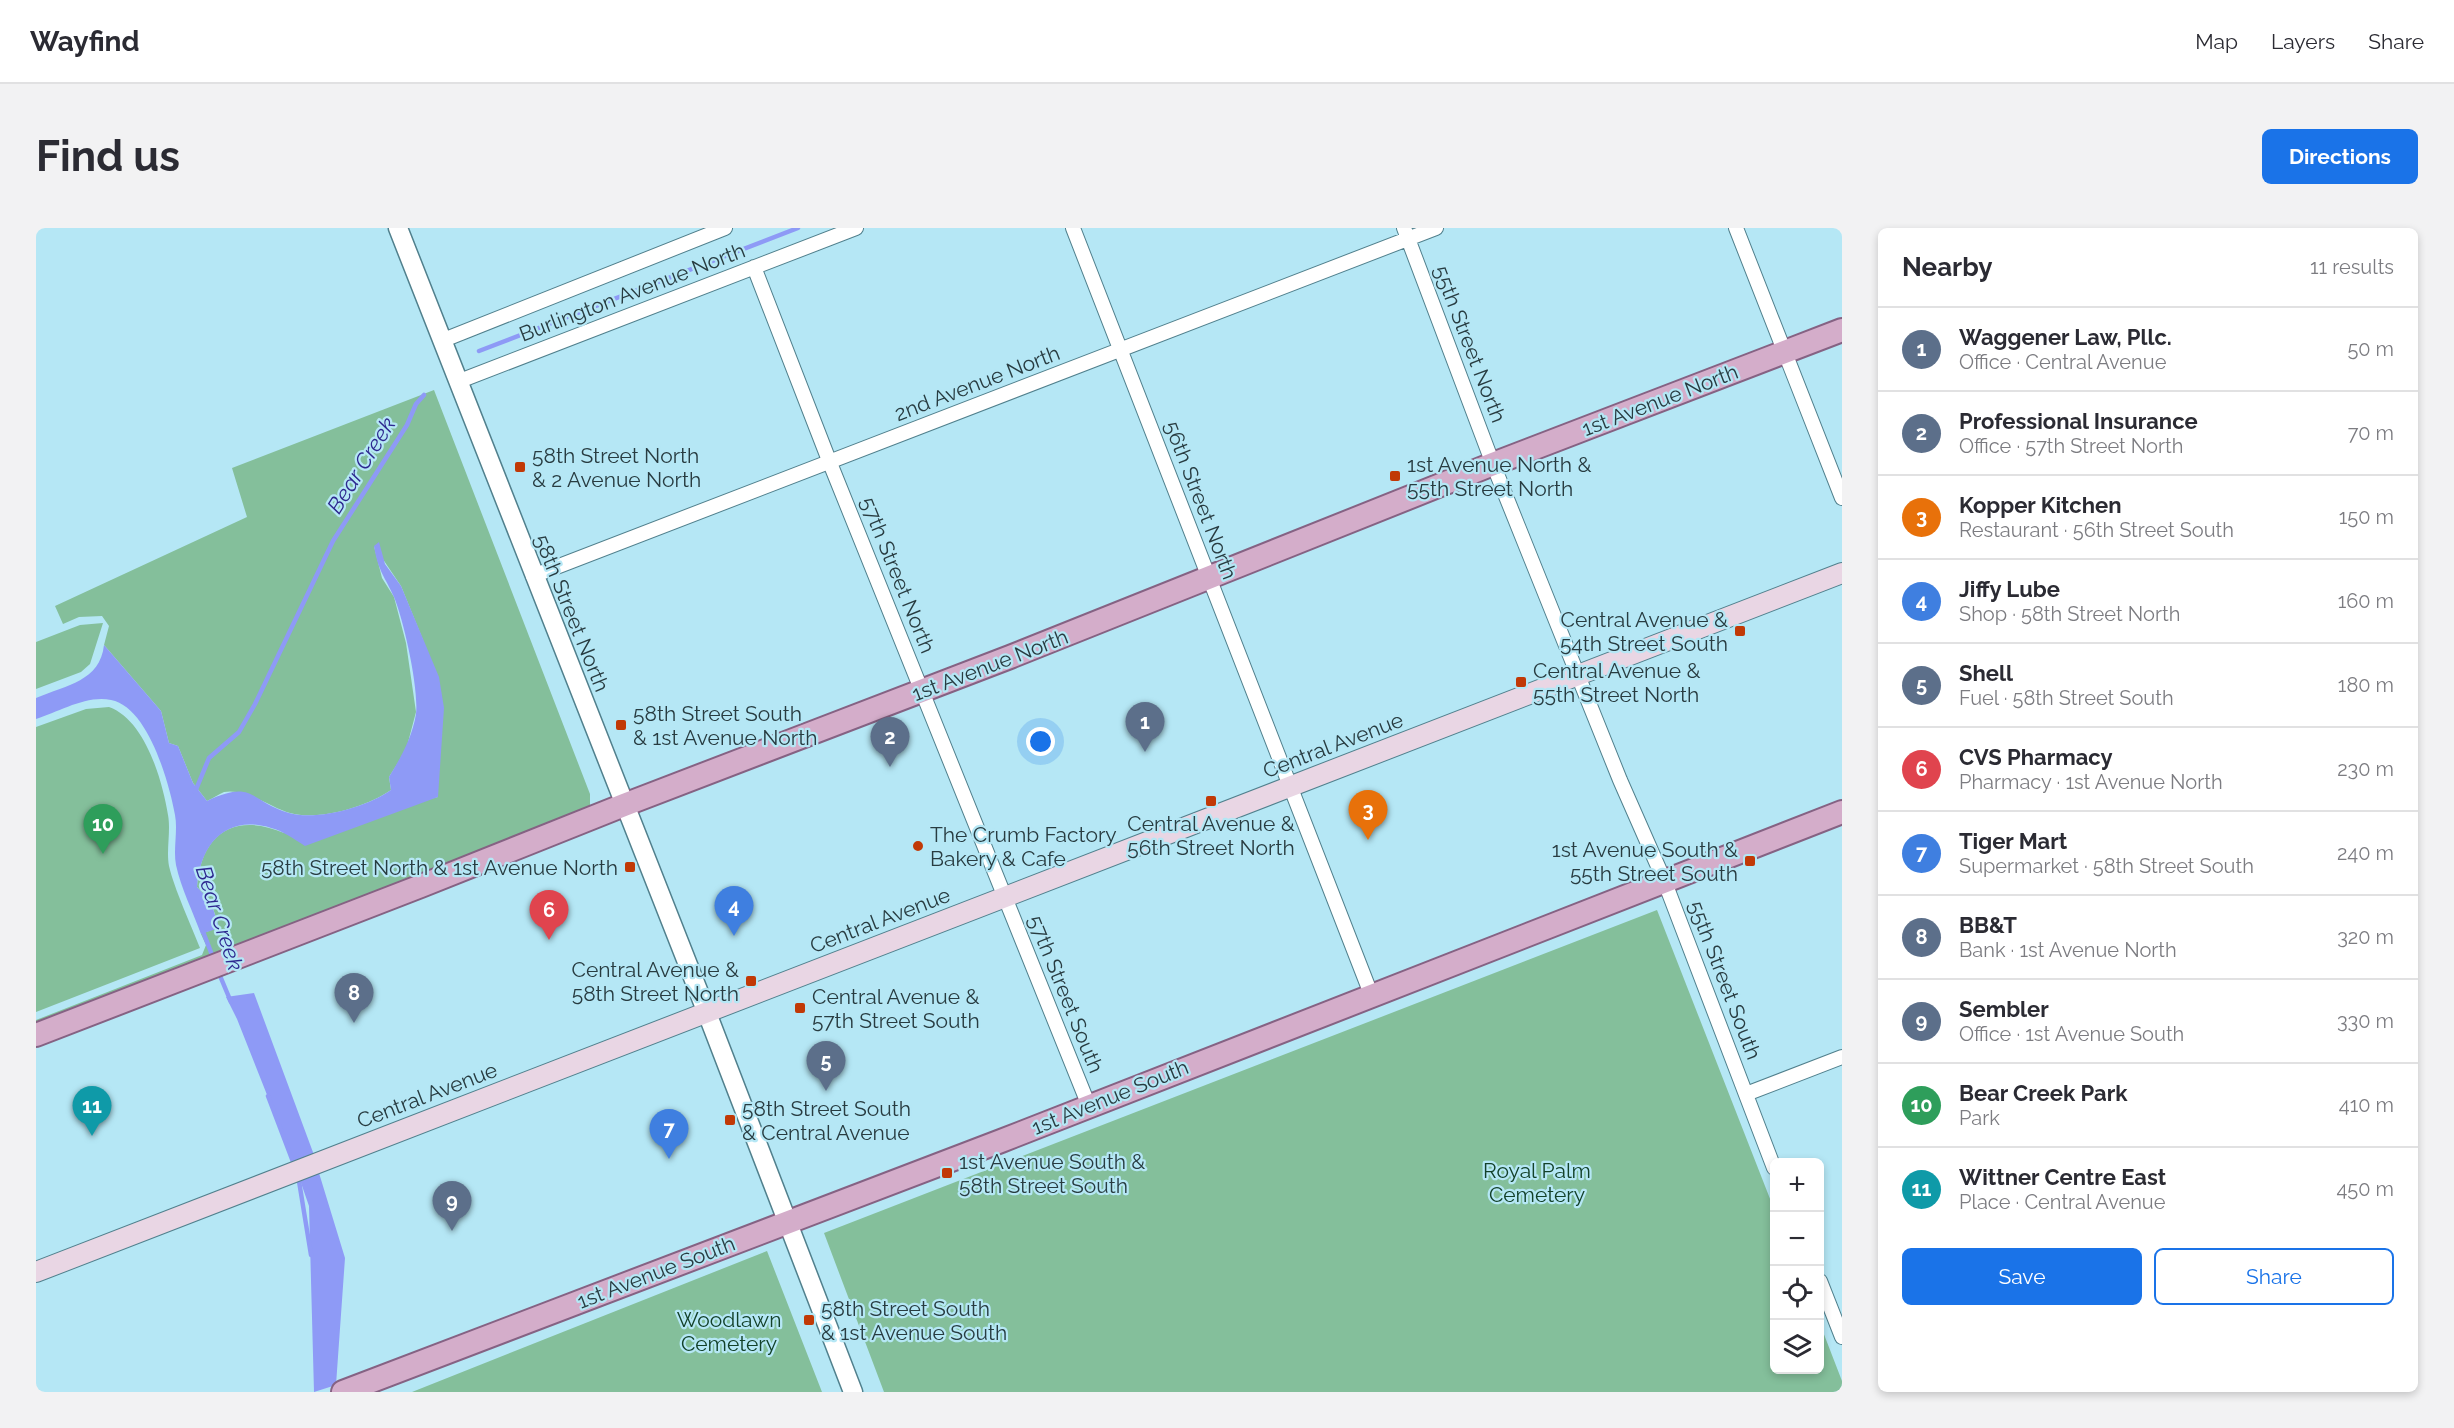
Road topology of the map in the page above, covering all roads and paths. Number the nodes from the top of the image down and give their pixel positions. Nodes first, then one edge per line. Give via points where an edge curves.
1 (398, 228) edge
2 (725, 228) edge
3 (856, 228) edge
4 (1072, 228) edge
5 (1436, 228) edge
6 (1736, 228) edge
7 (1406, 233) edge
8 (754, 267) junction
9 (1842, 330) edge
10 (441, 340) junction
11 (1121, 349) junction
12 (1786, 352) junction
13 (457, 382) junction
14 (830, 463) junction
15 (1493, 464) junction
16 (1842, 498) edge
17 (1842, 573) edge
18 (533, 576) junction
19 (1209, 579) junction
20 (1579, 675) junction
21 (922, 692) junction
22 (1290, 787) junction
23 (624, 805) junction
24 (1842, 812) edge
25 (1664, 880) junction
26 (1005, 897) junction
27 (1371, 994) junction
28 (707, 1013) junction
29 (36, 1035) edge
30 (1842, 1057) edge
31 (1746, 1094) junction
32 (1089, 1106) junction
33 (1770, 1158) edge
34 (787, 1222) junction
35 (36, 1272) edge
36 (1824, 1288) edge
37 (1837, 1310) edge
38 (1842, 1337) edge
39 (343, 1392) edge
40 (853, 1392) edge

1 - 10 street, 58th Street North
2 - 10 street, Burlington Avenue North
3 - 8 street, Burlington Avenue North
4 - 11 street, 56th Street North
5 - 7 street, 2nd Avenue North
6 - 12 street
7 - 11 street, 2nd Avenue North
7 - 15 street, 55th Street North
8 - 13 street, Burlington Avenue North
8 - 14 street, 57th Street North
9 - 12 main road, 1st Avenue North
10 - 13 street, 58th Street North
11 - 14 street, 2nd Avenue North
11 - 19 street, 56th Street North
12 - 15 main road, 1st Avenue North
12 - 16 street
13 - 18 street, 58th Street North
14 - 18 street, 2nd Avenue North
14 - 21 street, 57th Street North
15 - 19 main road, 1st Avenue North
15 - 20 street, 55th Street North
17 - 20 main road, Central Avenue
18 - 23 street, 58th Street North
19 - 21 main road, 1st Avenue North
19 - 22 street, 56th Street North
20 - 22 main road, Central Avenue
20 - 25 street, 55th Street South
21 - 23 main road, 1st Avenue North
21 - 26 street, 57th Street North
22 - 26 main road, Central Avenue
22 - 27 street, 56th Street North
23 - 28 street, 58th Street North
23 - 29 main road, 1st Avenue North
24 - 25 main road, 1st Avenue South
25 - 27 main road, 1st Avenue South
25 - 31 street, 55th Street South
26 - 28 main road, Central Avenue
26 - 32 street, 57th Street South
27 - 32 main road, 1st Avenue South
28 - 34 street, 58th Street North
28 - 35 main road, Central Avenue
30 - 31 street
31 - 33 street, 55th Street South
32 - 34 main road, 1st Avenue South
34 - 39 main road, 1st Avenue South
34 - 40 street, 58th Street North
36 - 37 street
37 - 38 street

